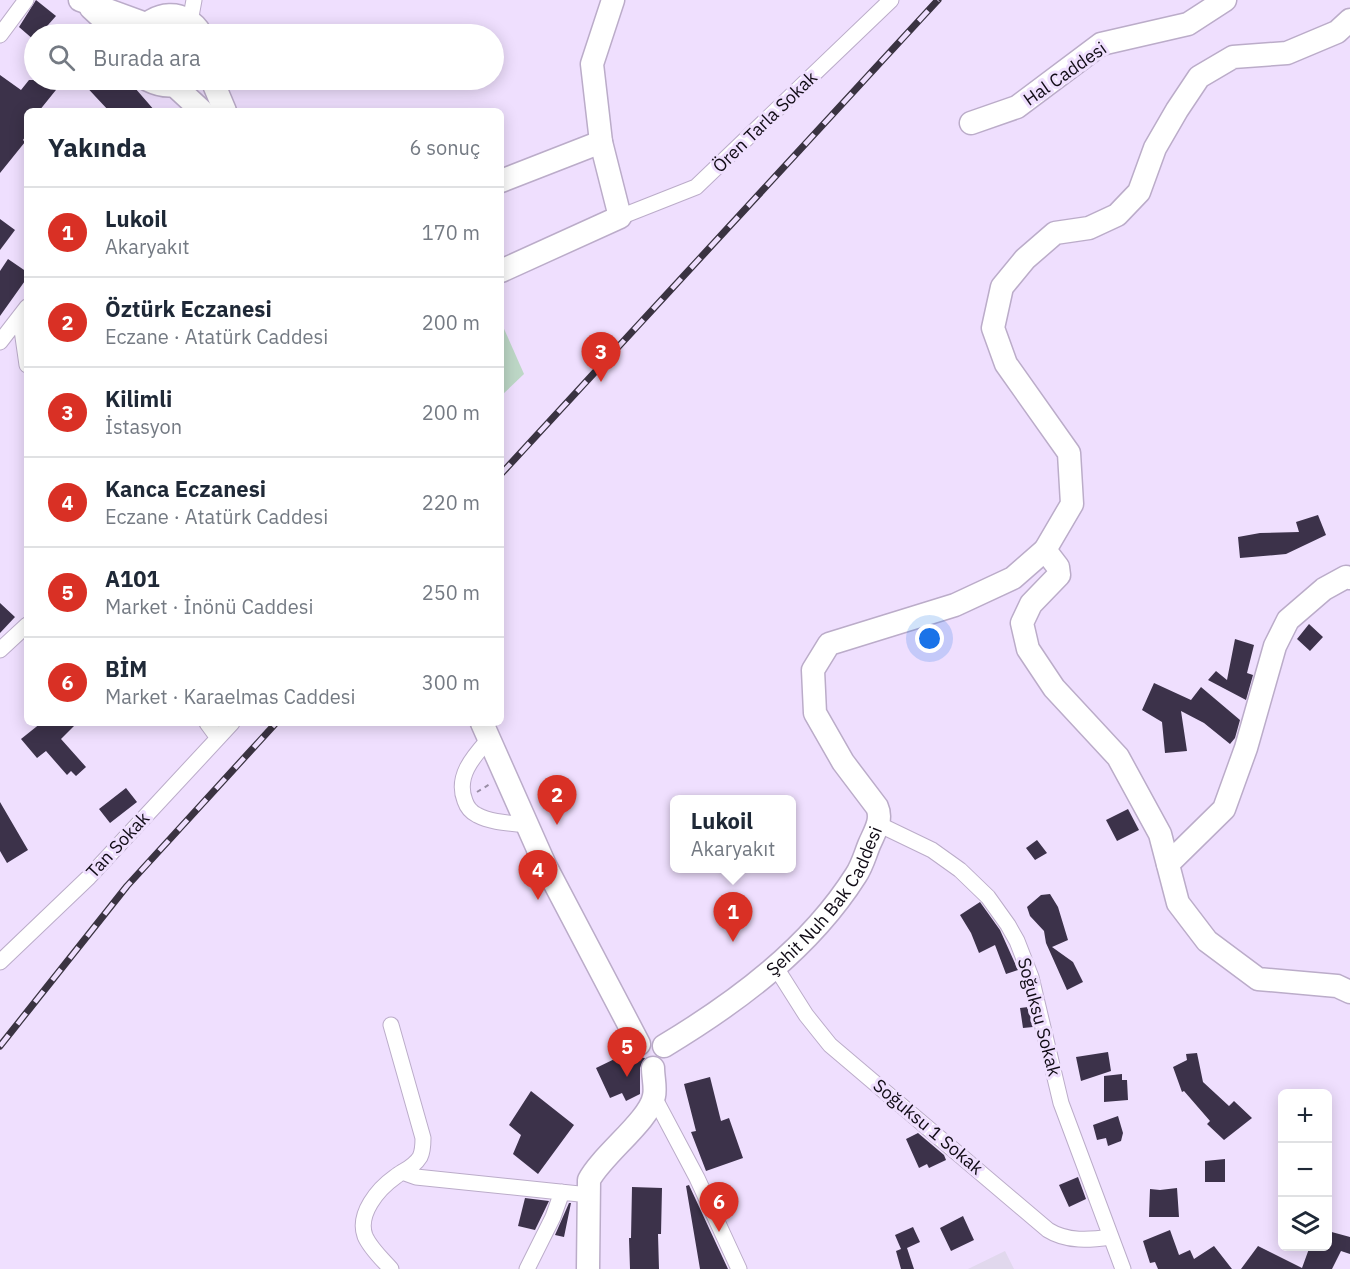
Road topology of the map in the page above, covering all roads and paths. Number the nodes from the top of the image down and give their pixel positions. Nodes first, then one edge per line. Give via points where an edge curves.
1 (26, 0) edge
2 (613, 0) edge
3 (891, 0) edge
4 (1225, 0) edge
5 (83, 2) edge
6 (195, 19) edge
7 (1350, 20) edge
8 (108, 24) edge
9 (131, 24) edge
10 (149, 24) edge
11 (0, 35) edge
12 (187, 90) edge
13 (216, 90) edge
14 (200, 108) edge
15 (224, 108) edge
16 (971, 123) dead end
17 (601, 142) junction
18 (504, 180) edge
19 (620, 216) junction
20 (504, 270) edge
21 (23, 312) edge
22 (0, 342) edge
23 (1045, 550) junction
24 (1350, 578) edge
25 (24, 628) edge
26 (0, 650) edge
27 (209, 726) edge
28 (229, 726) edge
29 (486, 731) edge
30 (218, 738) junction
31 (505, 774) junction
32 (464, 799) junction
33 (878, 824) junction
34 (528, 825) junction
35 (1168, 864) junction
36 (0, 962) edge
37 (775, 966) junction
38 (1350, 992) edge
39 (391, 1025) dead end
40 (639, 1044) junction
41 (664, 1046) junction
42 (653, 1068) junction
43 (654, 1097) junction
44 (402, 1172) junction
45 (562, 1192) junction
46 (589, 1195) junction
47 (1111, 1237) junction
48 (391, 1269) edge
49 (527, 1269) edge
50 (588, 1269) edge
51 (739, 1269) edge
52 (1124, 1269) edge

1 - 11 street
2 - 17 main road via 592,64
3 - 19 street, Ören Tarla Sokak via 696,187
4 - 16 main road, Hal Caddesi via 1188,24 1101,44 1017,107
5 - 8 main road
5 - 9 main road
6 - 10 main road via 161,16
7 - 23 main road, Şehit Nuh Bak Caddesi via 1337,32 1287,53 1233,57 1199,77 1155,148 1139,192 1118,215 1089,228 1055,232 1002,287 993,327 1006,364 1069,453 1072,504
12 - 14 main road
13 - 15 main road
17 - 18 main road
17 - 19 main road
19 - 20 main road
21 - 22 street
23 - 33 main road, Şehit Nuh Bak Caddesi via 1013,578 955,605 829,644 813,670 815,713 843,762 877,807
23 - 35 main road via 1058,567 1059,575 1031,604 1022,623 1028,649 1054,688 1118,757 1160,834
24 - 35 main road via 1324,589 1288,620 1275,646 1224,809
25 - 26 street
27 - 30 street
28 - 30 street, Tan Sokak
29 - 31 main road
29 - 32 street via 466,770
30 - 36 street, Tan Sokak via 89,877
31 - 32 path
31 - 34 main road
32 - 34 street via 478,816
33 - 37 main road, Şehit Nuh Bak Caddesi via 857,873 807,938
33 - 47 street, Soğuksu Sokak via 932,850 960,870 1008,925 1031,976 1062,1103
34 - 40 main road
35 - 38 main road via 1178,903 1206,941 1258,979 1337,986
37 - 41 main road, Şehit Nuh Bak Caddesi via 749,989
37 - 47 street, Soğuksu 1 Sokak via 830,1045 1048,1230 1066,1238
39 - 44 street via 423,1138 420,1157
40 - 41 main road via 652,1038
40 - 42 main road via 637,1059 644,1067
41 - 42 main road via 664,1060
42 - 43 main road
43 - 46 main road via 642,1117 595,1168 589,1180
43 - 51 street
44 - 45 street via 416,1177
44 - 48 street via 379,1192 363,1222 368,1242
45 - 46 street
45 - 49 street
46 - 50 main road
47 - 52 street, Soğuksu Sokak

